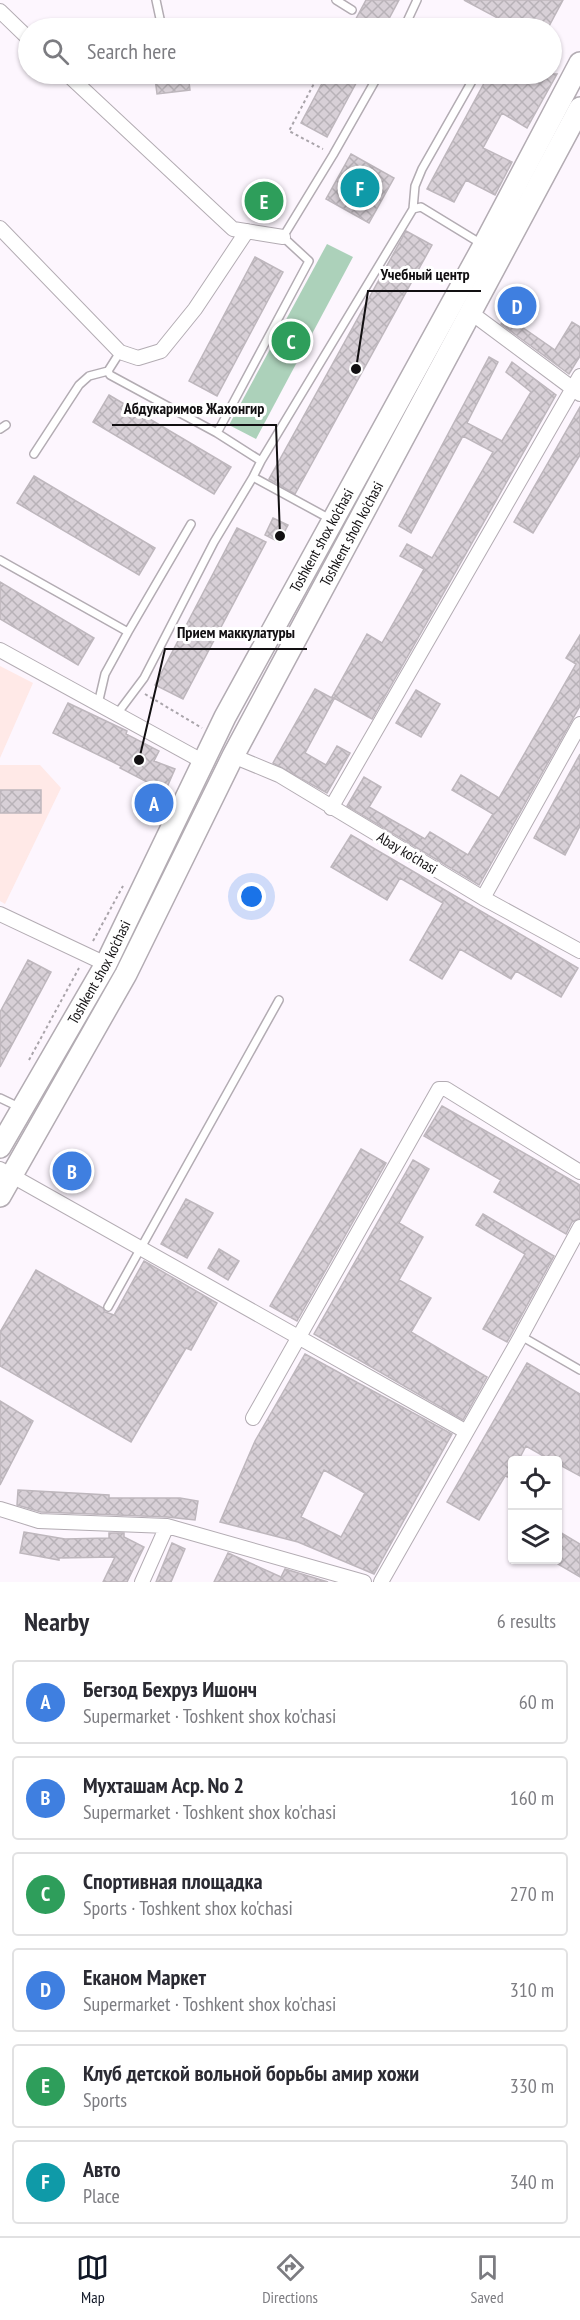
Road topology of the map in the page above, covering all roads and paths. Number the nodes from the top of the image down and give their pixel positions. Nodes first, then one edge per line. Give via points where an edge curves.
1 (156, 0) edge
2 (336, 0) edge
3 (417, 0) edge
4 (352, 10) dead end
5 (0, 11) edge
6 (160, 18) edge
7 (409, 18) edge
8 (18, 28) edge
9 (580, 63) edge
10 (78, 84) edge
11 (314, 84) edge
12 (373, 84) edge
13 (470, 84) edge
14 (580, 108) edge
15 (333, 155) junction
16 (413, 209) junction
17 (0, 228) edge
18 (247, 231) junction
19 (283, 237) junction
20 (492, 250) junction
21 (470, 312) junction
22 (120, 352) junction
23 (108, 371) junction
24 (578, 386) edge
25 (217, 433) junction
26 (34, 454) dead end
27 (261, 461) junction
28 (253, 477) junction
29 (332, 520) junction
30 (191, 524) dead end
31 (0, 560) edge
32 (128, 632) junction
33 (0, 650) edge
34 (135, 691) junction
35 (98, 704) junction
36 (117, 714) junction
37 (580, 724) edge
38 (201, 753) junction
39 (229, 765) junction
40 (331, 808) junction
41 (483, 898) junction
42 (0, 914) edge
43 (580, 951) edge
44 (86, 954) junction
45 (106, 964) junction
46 (279, 1000) dead end
47 (28, 1062) dead end
48 (0, 1098) edge
49 (23, 1109) junction
50 (0, 1147) edge
51 (6, 1172) edge
52 (580, 1172) edge
53 (0, 1196) edge
54 (580, 1227) edge
55 (140, 1249) junction
56 (108, 1307) dead end
57 (521, 1336) junction
58 (298, 1339) junction
59 (580, 1370) edge
60 (253, 1418) dead end
61 (465, 1431) junction
62 (0, 1509) edge
63 (166, 1526) junction
64 (142, 1582) edge
65 (364, 1582) edge
66 (381, 1582) edge

1 - 6 lane
2 - 4 lane
3 - 7 lane
5 - 8 street
9 - 20 main road, Toshkent shox ko'chasi
10 - 18 street via 233,229
11 - 15 path via 289,131
12 - 15 lane
13 - 16 lane via 422,169 415,186
14 - 20 main road, Toshkent shox ko'chasi
15 - 19 lane
16 - 20 lane via 421,207
16 - 27 lane
17 - 22 street
18 - 19 street
18 - 22 street via 162,351 138,358
19 - 25 lane via 309,261
20 - 21 main road, Toshkent shox ko'chasi
20 - 29 main road, Toshkent shox ko'chasi
21 - 24 street
21 - 39 main road, Toshkent shoh ko'chasi
22 - 23 lane
23 - 25 lane via 139,393
23 - 26 lane via 89,376 79,385
24 - 40 street
25 - 27 lane
27 - 28 lane
28 - 29 lane
28 - 34 lane
29 - 38 main road, Toshkent shox ko'chasi
30 - 32 lane
31 - 32 lane
32 - 35 lane via 105,674
33 - 35 street
34 - 36 lane
34 - 38 path via 202,727
35 - 36 street
36 - 38 street
37 - 41 street
38 - 39 main road
38 - 45 main road, Toshkent shox ko'chasi
39 - 40 street, Abay ko'chasi via 279,775
39 - 51 main road, Toshkent shox ko'chasi via 126,974
40 - 41 street, Abay ko'chasi
41 - 43 street, Abay ko'chasi
42 - 44 street
44 - 45 street
44 - 47 path
45 - 49 main road, Toshkent shox ko'chasi
46 - 55 lane
48 - 49 lane
49 - 50 main road, Toshkent shox ko'chasi
51 - 53 main road, Toshkent shox ko'chasi
51 - 55 street
52 - 58 street via 446,1089 439,1089
54 - 57 street
55 - 56 lane
55 - 58 street
57 - 59 lane
57 - 61 street
58 - 60 street
58 - 61 street
61 - 66 street
62 - 63 street via 39,1521
63 - 64 street
63 - 65 street

